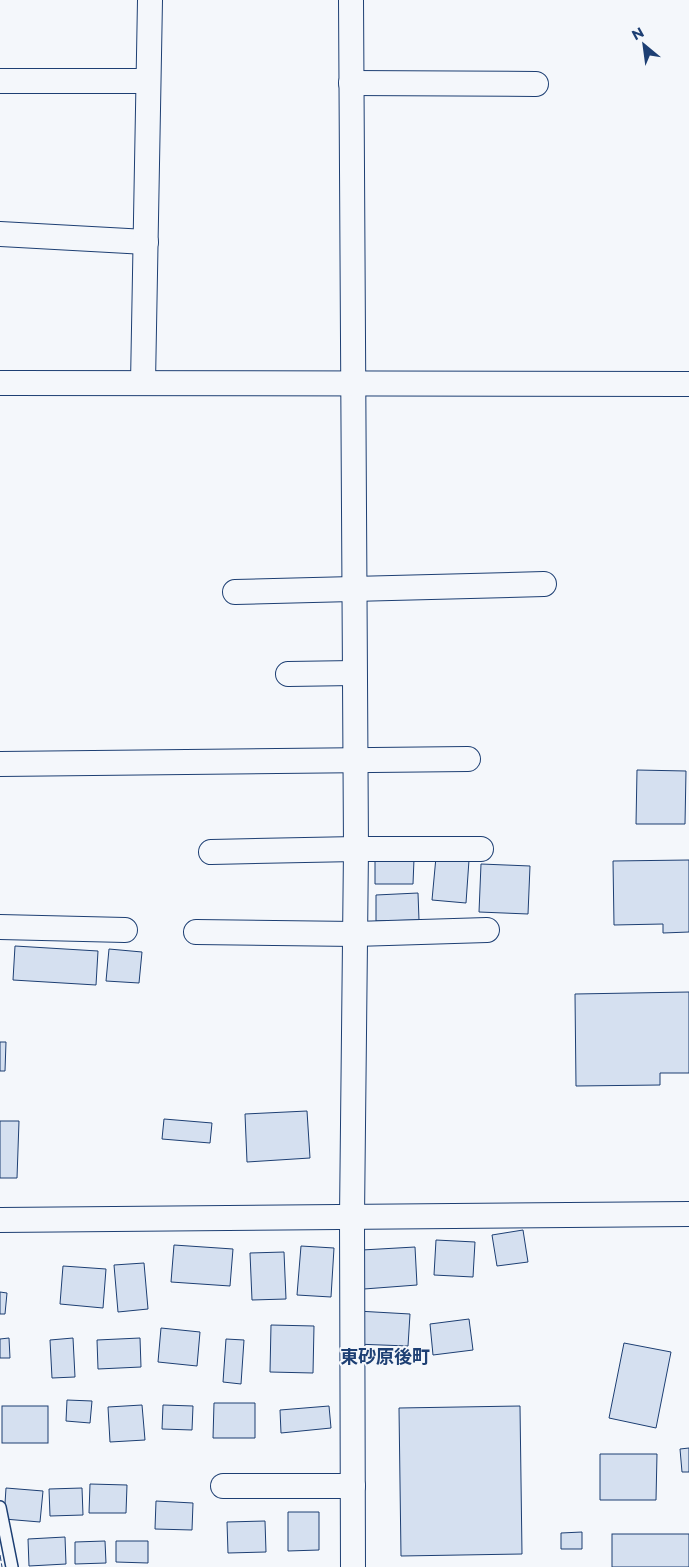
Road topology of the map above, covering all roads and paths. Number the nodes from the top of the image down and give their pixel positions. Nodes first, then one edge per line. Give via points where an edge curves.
1 (150, 0) edge
2 (350, 0) edge
3 (0, 81) edge
4 (148, 82) junction
5 (351, 83) junction
6 (536, 84) dead end
7 (0, 234) edge
8 (146, 242) junction
9 (352, 382) junction
10 (0, 383) edge
11 (143, 383) junction
12 (689, 384) edge
13 (544, 584) dead end
14 (354, 588) junction
15 (235, 592) dead end
16 (354, 673) junction
17 (288, 674) dead end
18 (468, 759) dead end
19 (355, 760) junction
20 (0, 764) edge
21 (356, 849) junction
22 (481, 849) dead end
23 (211, 852) dead end
24 (0, 927) edge
25 (125, 930) dead end
26 (487, 930) dead end
27 (196, 932) dead end
28 (355, 934) junction
29 (689, 1214) edge
30 (352, 1217) junction
31 (0, 1220) edge
32 (223, 1486) dead end
33 (353, 1486) junction
34 (0, 1507) edge
35 (12, 1567) edge
36 (353, 1567) edge

1 - 4 street
2 - 5 street
3 - 4 street
4 - 8 street
5 - 6 street
5 - 9 street
7 - 8 street
8 - 11 street
9 - 11 street
9 - 12 street
9 - 14 street
10 - 11 street
13 - 14 street
14 - 15 street
14 - 16 street
16 - 17 street
16 - 19 street
18 - 19 street
19 - 20 street
19 - 21 street
21 - 22 street
21 - 23 street
21 - 28 street
24 - 25 street
26 - 28 street
27 - 28 street
28 - 30 street
29 - 30 street
30 - 31 street
30 - 33 street
32 - 33 street
33 - 36 street
34 - 35 lane

